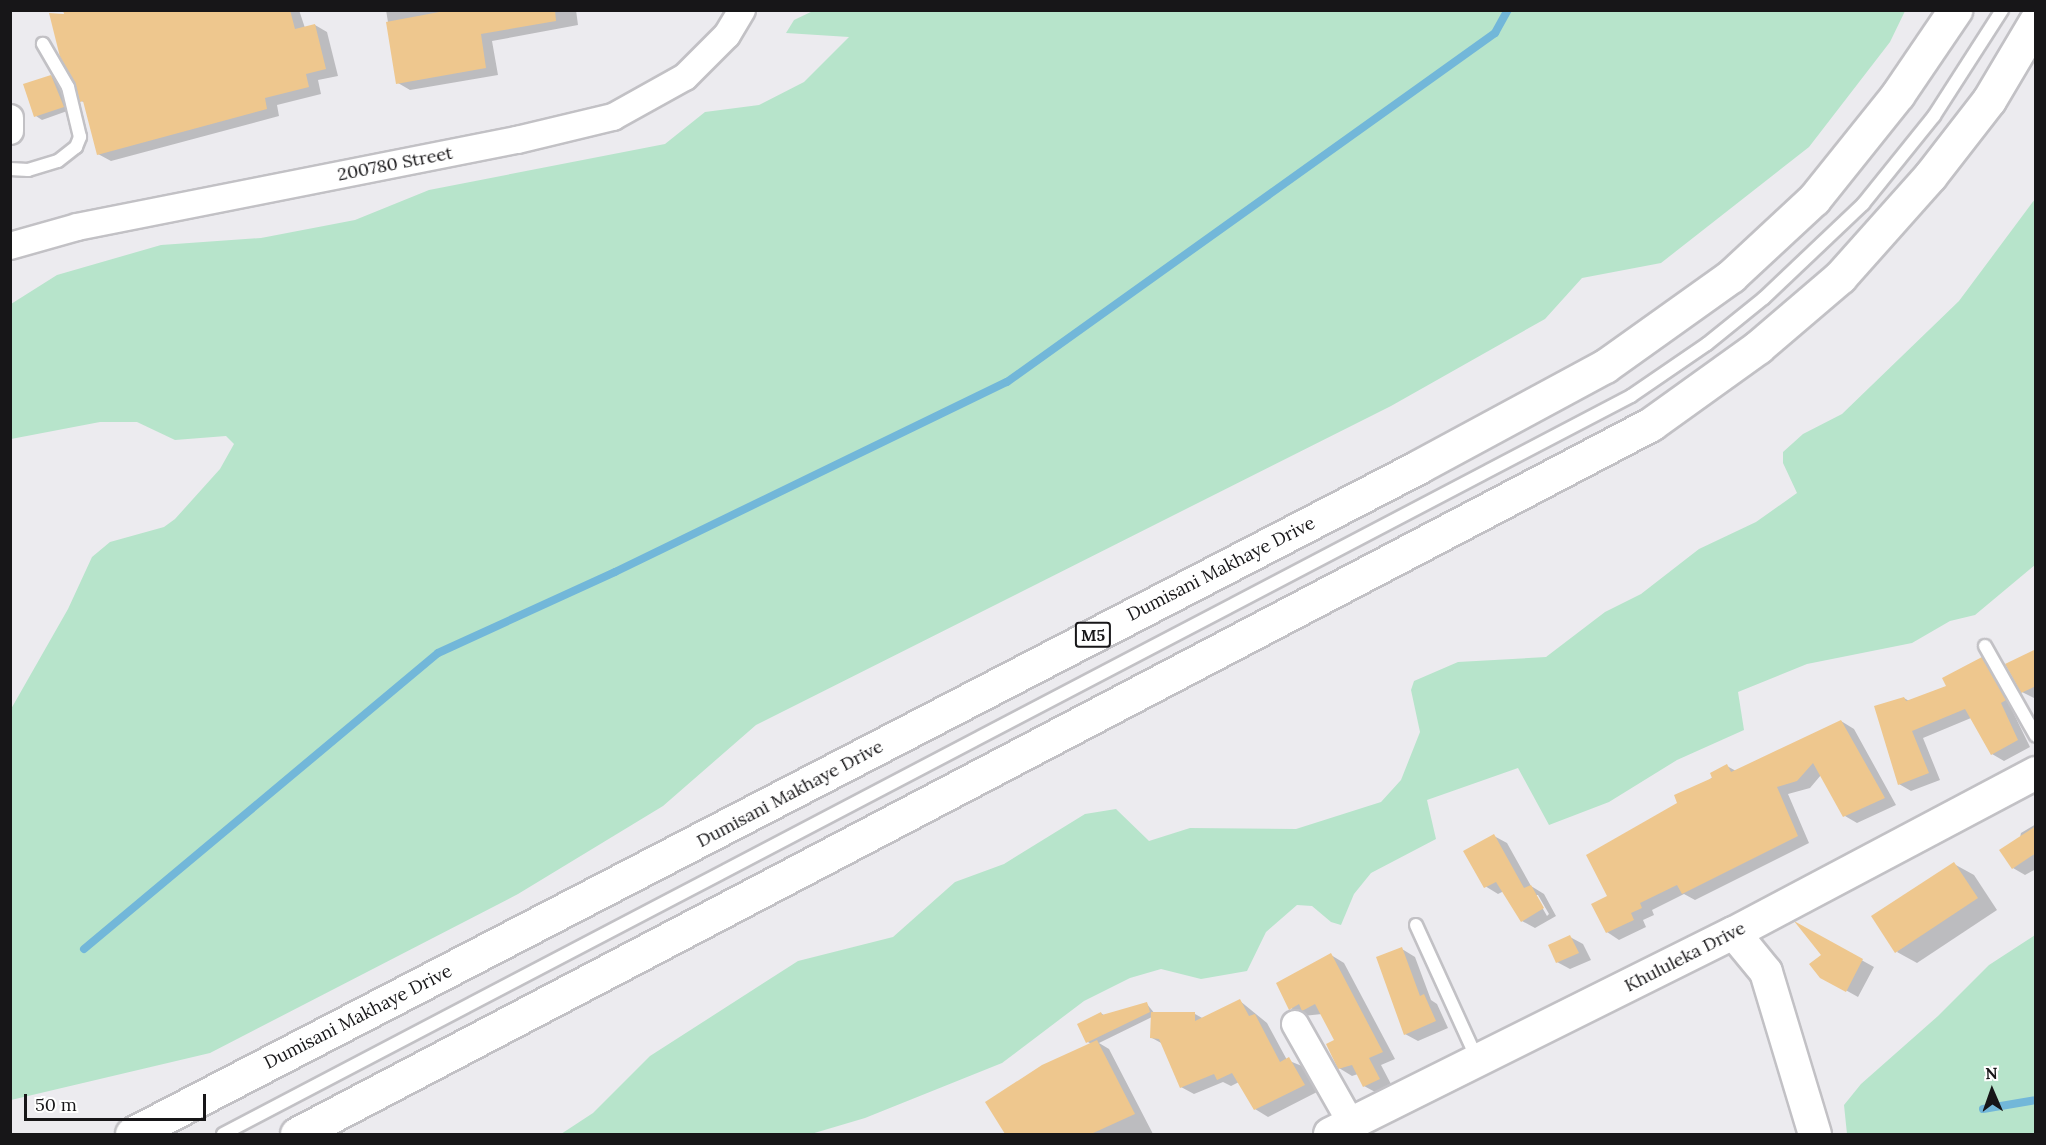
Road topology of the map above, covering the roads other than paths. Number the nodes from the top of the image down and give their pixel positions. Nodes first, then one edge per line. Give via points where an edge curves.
1 (742, 10) edge
2 (1955, 10) edge
3 (2002, 10) edge
4 (2036, 21) edge
5 (43, 44) dead end
6 (10, 118) edge
7 (10, 131) edge
8 (10, 169) edge
9 (10, 246) edge
10 (1985, 646) dead end
11 (2036, 736) edge
12 (2036, 773) edge
13 (1416, 925) dead end
14 (1734, 933) junction
15 (1295, 1024) dead end
16 (1479, 1062) junction
17 (1340, 1129) edge
18 (132, 1134) edge
19 (223, 1134) edge
20 (297, 1134) edge
21 (1815, 1134) edge

1 - 9 street, 200780 Street via 727,35 685,77 612,117 517,140 77,226
2 - 18 main road, Dumisani Makhaye Drive / M5 via 1898,94 1814,199 1731,276 1614,360 1492,429
3 - 19 lane via 1934,116 1863,204 1764,298 1707,344 1631,396
4 - 20 main road via 1989,100 1930,176 1847,269 1758,347 1651,424
5 - 8 lane via 68,87 80,137 76,147 58,161 28,170
6 - 7 street
10 - 11 lane
12 - 14 street, Khululeka Drive
13 - 16 lane
14 - 16 street, Khululeka Drive
14 - 21 street via 1766,972
15 - 17 street
16 - 17 street, Khululeka Drive

